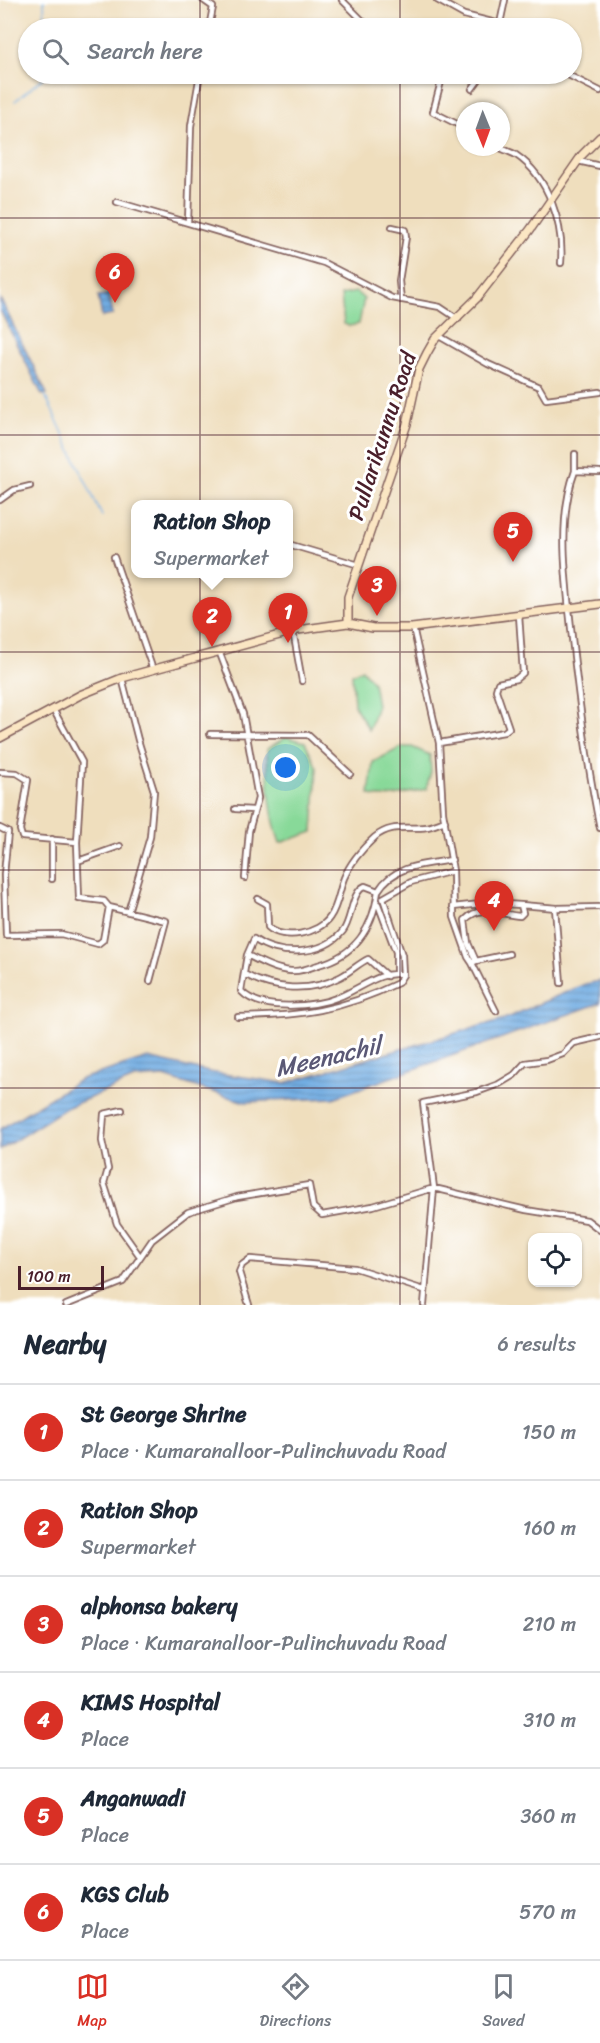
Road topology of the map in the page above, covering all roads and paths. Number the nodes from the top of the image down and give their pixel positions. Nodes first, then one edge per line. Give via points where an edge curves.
1 (203, 0) edge
2 (342, 0) edge
3 (437, 0) edge
4 (505, 0) edge
5 (211, 18) edge
6 (360, 18) edge
7 (474, 18) edge
8 (501, 18) edge
9 (582, 82) edge
10 (198, 84) edge
11 (440, 84) edge
12 (476, 84) edge
13 (472, 89) dead end
14 (600, 91) edge
15 (456, 124) edge
16 (600, 137) edge
17 (510, 152) edge
18 (578, 161) junction
19 (600, 166) edge
20 (551, 200) junction
21 (117, 202) dead end
22 (188, 222) junction
23 (392, 227) dead end
24 (561, 262) dead end
25 (401, 300) junction
26 (458, 319) junction
27 (439, 336) junction
28 (600, 392) edge
29 (574, 454) dead end
30 (575, 471) junction
31 (600, 472) edge
32 (30, 486) dead end
33 (0, 500) edge
34 (293, 545) edge
35 (114, 557) dead end
36 (359, 565) junction
37 (600, 604) edge
38 (569, 609) junction
39 (519, 615) junction
40 (348, 623) junction
41 (413, 627) junction
42 (293, 631) junction
43 (219, 651) junction
44 (153, 670) junction
45 (122, 678) junction
46 (302, 681) dead end
47 (53, 709) junction
48 (210, 734) dead end
49 (248, 734) junction
50 (0, 738) edge
51 (439, 743) junction
52 (0, 772) edge
53 (350, 774) dead end
54 (235, 809) dead end
55 (253, 810) junction
56 (445, 821) junction
57 (0, 828) edge
58 (600, 828) edge
59 (8, 832) junction
60 (21, 836) junction
61 (52, 839) junction
62 (77, 842) junction
63 (120, 846) dead end
64 (452, 860) junction
65 (78, 861) junction
66 (453, 871) junction
67 (244, 878) dead end
68 (52, 879) dead end
69 (378, 891) junction
70 (3, 895) edge
71 (258, 899) dead end
72 (378, 903) junction
73 (521, 904) junction
74 (109, 907) junction
75 (453, 907) junction
76 (600, 907) edge
77 (555, 908) junction
78 (128, 912) junction
79 (509, 954) dead end
80 (247, 955) junction
81 (474, 962) junction
82 (396, 973) junction
83 (244, 974) junction
84 (387, 975) junction
85 (403, 975) junction
86 (150, 981) dead end
87 (561, 983) dead end
88 (496, 1011) dead end
89 (238, 1017) dead end
90 (600, 1037) edge
91 (122, 1110) dead end
92 (434, 1188) junction
93 (600, 1230) edge
94 (140, 1255) junction
95 (424, 1290) junction
96 (78, 1303) edge
97 (66, 1305) edge
98 (249, 1305) edge
99 (424, 1305) edge

1 - 5 street via 212,3
2 - 6 street
3 - 7 street
4 - 8 street
9 - 14 street
10 - 22 street via 191,126
11 - 15 street via 433,112
12 - 13 street
16 - 18 main road, Pullarikunnu Road
17 - 20 street via 541,181
18 - 19 street
18 - 20 main road, Pullarikunnu Road
20 - 24 street via 562,247
20 - 26 main road, Pullarikunnu Road
21 - 22 street
22 - 25 street via 324,263
23 - 25 street via 405,230 406,237 399,282
25 - 26 street via 440,308
26 - 27 main road, Pullarikunnu Road
27 - 28 street via 541,388 547,399
27 - 36 main road, Pullarikunnu Road via 419,369 407,424
29 - 30 street
30 - 31 street
30 - 38 street via 569,486 563,544
32 - 33 street via 14,490
34 - 36 street
35 - 44 street
36 - 40 main road, Pullarikunnu Road via 348,597
37 - 38 main road
38 - 39 main road
38 - 58 street via 582,726
39 - 41 main road
39 - 51 street via 523,674 498,683 496,690 509,728
40 - 41 main road
40 - 42 main road
41 - 51 street
42 - 43 main road
42 - 46 street
43 - 44 main road
43 - 49 street
44 - 45 main road
45 - 47 main road
45 - 78 street via 154,791 150,837
47 - 50 main road
47 - 62 street via 81,758
48 - 49 street
49 - 53 street via 308,735
49 - 55 street via 258,798
51 - 56 street
52 - 60 street via 17,773 28,780
54 - 55 street
55 - 67 street
56 - 64 street
56 - 71 street via 427,827 392,827 375,837 344,877 330,917 312,930 288,935 272,931 268,927 267,903
57 - 59 street
59 - 60 street
59 - 70 street
60 - 61 street
61 - 62 street
61 - 68 street
62 - 65 street
63 - 65 street
64 - 66 street
64 - 69 street via 404,869
65 - 74 street via 80,898 104,901
66 - 75 street
66 - 85 street via 411,882 383,898 402,955
69 - 72 street
69 - 80 street via 361,888 345,929 326,943 287,952 254,939
70 - 74 street via 6,935 61,934 98,944 103,940
72 - 80 street via 364,936 327,963 291,971
72 - 82 street via 396,952
73 - 75 street
73 - 77 street
73 - 81 street via 524,913 520,916 489,910 471,914 465,920
74 - 78 street
75 - 81 street
76 - 77 street
77 - 87 street
78 - 86 street via 166,921
79 - 81 street
80 - 83 street
81 - 88 street
82 - 84 street
82 - 85 street
83 - 84 street via 276,987 305,987 340,976 368,959
83 - 84 street via 242,994 281,1005 326,1002
85 - 89 street via 398,983 345,1006 278,1017
90 - 92 street via 574,1043 563,1054 547,1060 525,1063 514,1076 499,1084 423,1103
91 - 94 street via 104,1114 102,1141 108,1169 104,1183 117,1224
92 - 93 street via 587,1220
92 - 94 street via 373,1206 321,1215 313,1207 309,1185 237,1197 188,1212 152,1240
92 - 95 street
94 - 96 street via 123,1282
95 - 98 street via 355,1268 250,1259 239,1272
95 - 99 street
96 - 97 street

